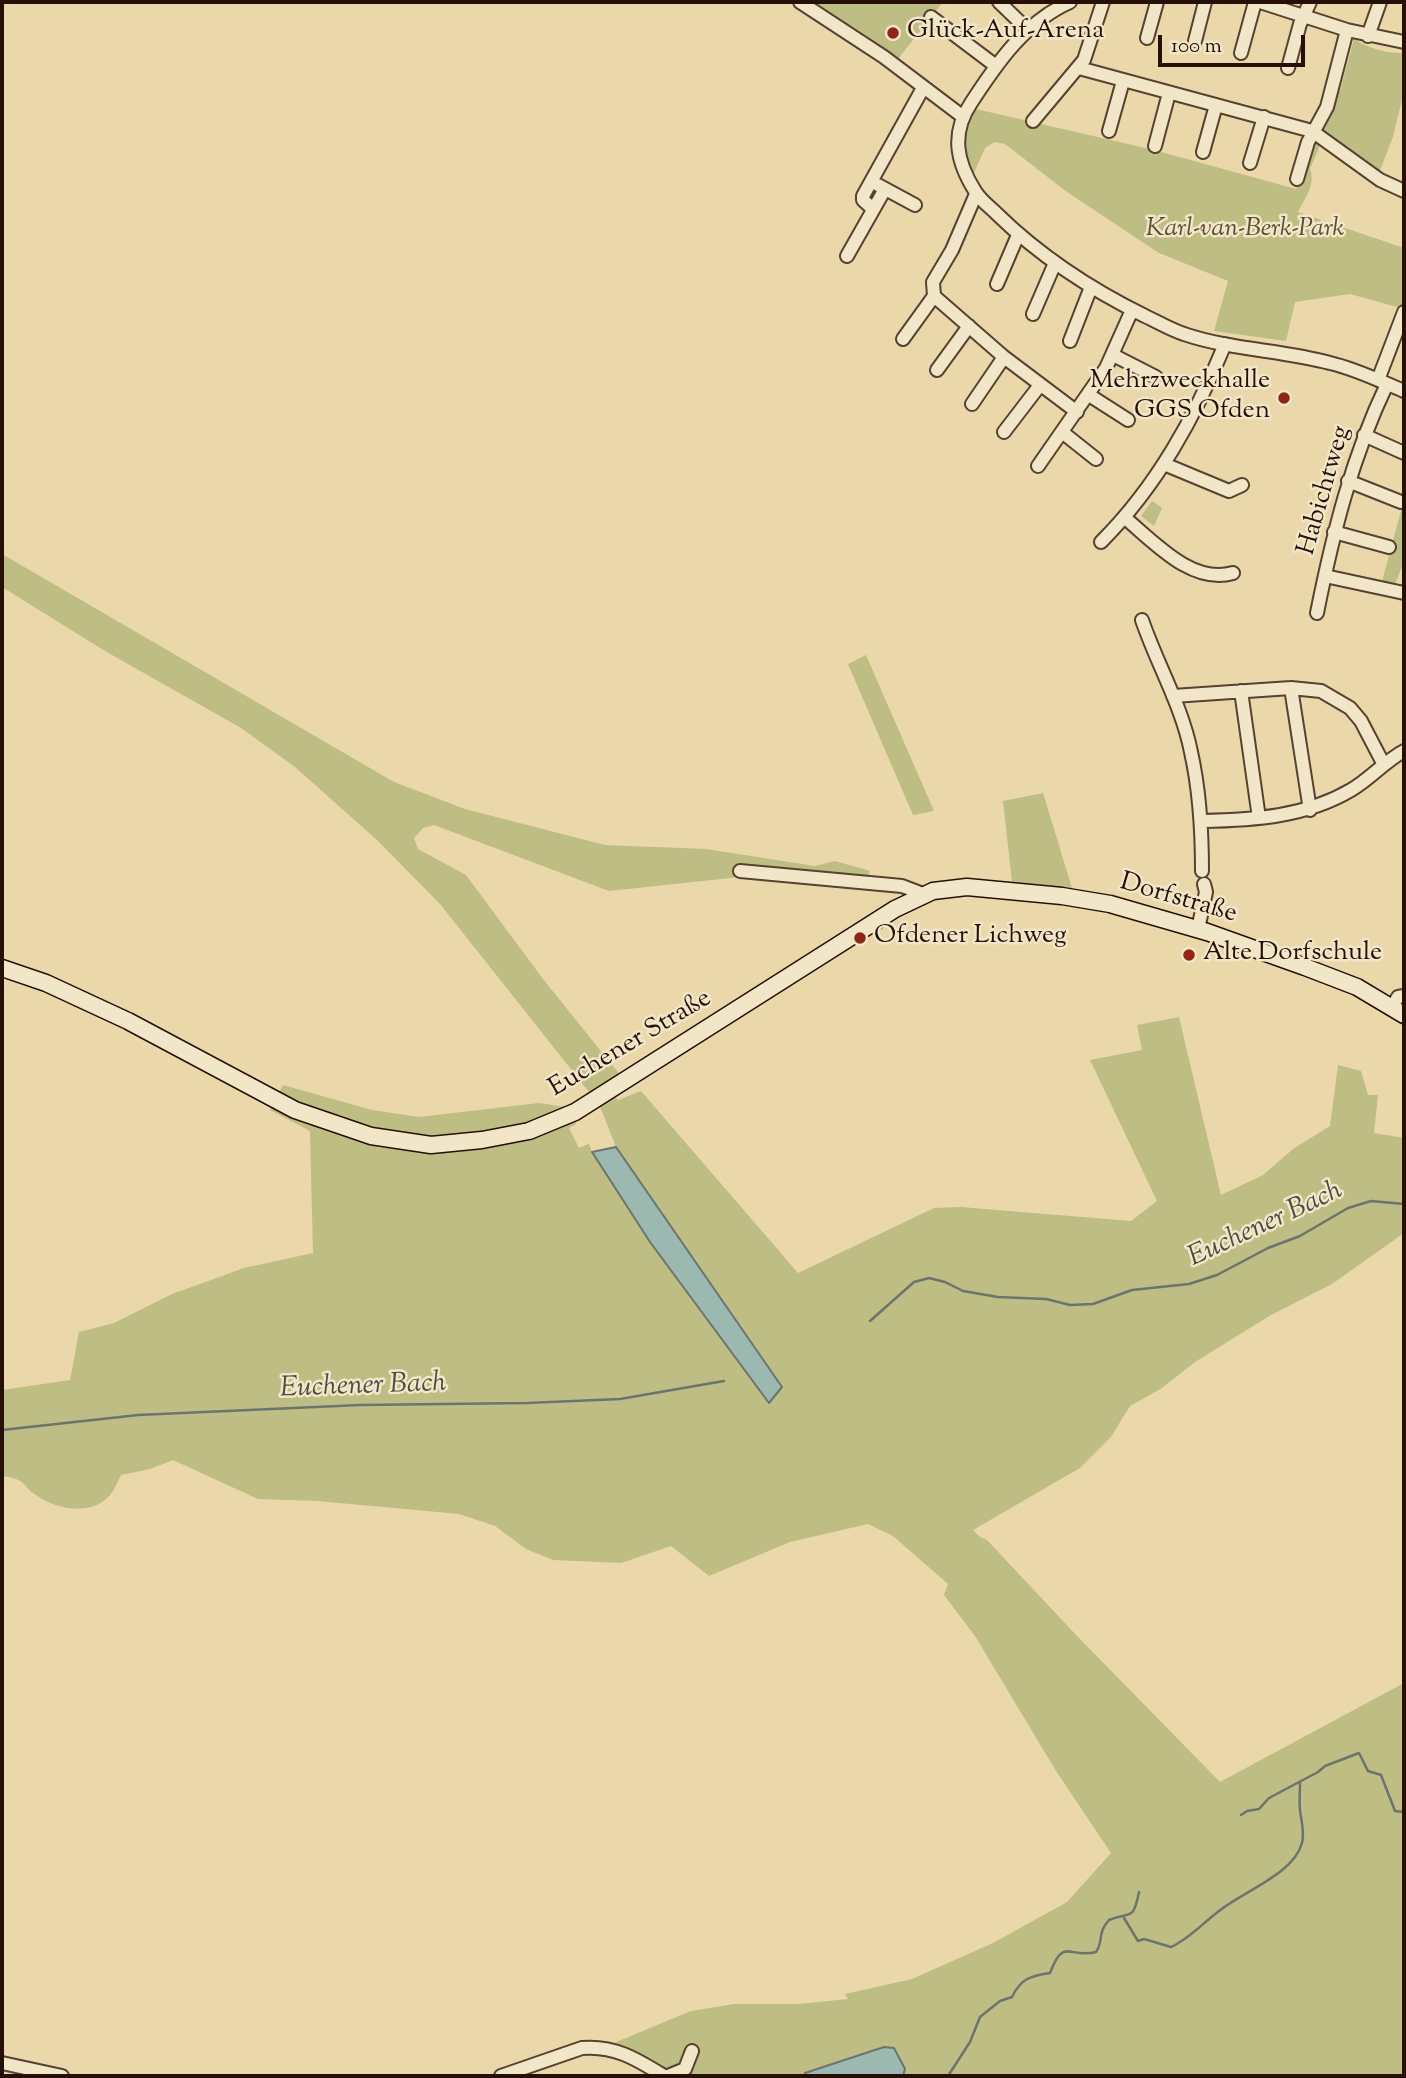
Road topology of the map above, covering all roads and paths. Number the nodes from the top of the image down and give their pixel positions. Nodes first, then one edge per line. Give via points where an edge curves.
1 (800, 2) edge
2 (999, 2) edge
3 (1070, 2) edge
4 (1103, 2) edge
5 (1157, 2) edge
6 (1205, 2) edge
7 (1257, 2) edge
8 (1310, 2) edge
9 (1380, 2) edge
10 (1305, 16) junction
11 (931, 18) dead end
12 (1027, 29) junction
13 (1347, 30) junction
14 (1368, 36) junction
15 (1147, 38) dead end
16 (1195, 41) dead end
17 (1404, 42) edge
18 (1241, 53) dead end
19 (996, 66) junction
20 (1079, 68) junction
21 (1288, 68) dead end
22 (1123, 81) junction
23 (923, 88) junction
24 (1170, 93) junction
25 (1216, 105) junction
26 (962, 116) junction
27 (1264, 117) junction
28 (1033, 121) dead end
29 (1109, 131) dead end
30 (1312, 131) junction
31 (1155, 146) dead end
32 (1203, 152) dead end
33 (1250, 163) dead end
34 (1297, 179) dead end
35 (871, 182) junction
36 (885, 189) junction
37 (1404, 191) edge
38 (976, 194) junction
39 (915, 205) dead end
40 (873, 209) junction
41 (1018, 234) junction
42 (847, 256) dead end
43 (1055, 262) junction
44 (997, 284) dead end
45 (1091, 287) junction
46 (934, 296) junction
47 (1132, 310) junction
48 (1404, 312) edge
49 (1033, 314) dead end
50 (969, 326) junction
51 (904, 339) dead end
52 (1070, 341) dead end
53 (1225, 344) junction
54 (1113, 355) junction
55 (1004, 358) junction
56 (937, 370) dead end
57 (1156, 377) dead end
58 (1382, 382) junction
59 (1040, 385) junction
60 (1404, 391) edge
61 (1089, 395) junction
62 (972, 404) dead end
63 (1077, 412) junction
64 (1128, 420) dead end
65 (1004, 432) dead end
66 (1062, 432) junction
67 (1364, 435) junction
68 (1404, 453) edge
69 (1096, 459) dead end
70 (1164, 464) junction
71 (1038, 466) dead end
72 (1348, 481) junction
73 (1242, 485) dead end
74 (1401, 502) dead end
75 (1124, 517) junction
76 (1335, 532) junction
77 (1101, 542) dead end
78 (1389, 547) dead end
79 (1233, 573) dead end
80 (1325, 576) junction
81 (1404, 593) edge
82 (1317, 613) dead end
83 (1142, 620) dead end
84 (1291, 688) junction
85 (1241, 691) junction
86 (1173, 696) junction
87 (1404, 751) edge
88 (1384, 765) junction
89 (1310, 810) junction
90 (1259, 818) junction
91 (1202, 821) junction
92 (740, 871) dead end
93 (923, 894) junction
94 (880, 919) joint
95 (1198, 929) junction
96 (2, 968) edge
97 (1400, 1006) edge
98 (692, 2051) dead end
99 (2, 2063) edge
100 (62, 2076) edge
101 (501, 2076) edge
102 (666, 2076) edge

1 - 23 street
2 - 12 street
3 - 12 street
4 - 20 street
5 - 15 street
6 - 16 street
7 - 10 street
7 - 18 street
8 - 10 street
9 - 14 street
10 - 13 street
10 - 21 street
11 - 19 street
12 - 19 street
13 - 14 street
13 - 30 street via 1327,107
14 - 17 street
19 - 26 street
20 - 22 street
20 - 28 street
22 - 24 street
22 - 29 street
23 - 26 street
23 - 35 street
24 - 25 street
24 - 31 street
25 - 27 street
25 - 32 street
26 - 38 street via 957,146
27 - 30 street
27 - 33 street
30 - 34 street
30 - 37 street via 1380,180
35 - 36 street
35 - 40 street via 863,200
36 - 39 street
36 - 40 street
38 - 41 street
38 - 46 street via 933,282
40 - 42 street
41 - 43 street
41 - 44 street
43 - 45 street
43 - 49 street
45 - 47 street
45 - 52 street
46 - 50 street
46 - 51 street
47 - 53 street via 1181,333
47 - 54 street
48 - 58 street, Habichtweg
50 - 55 street
50 - 56 street
53 - 58 street via 1332,363
53 - 70 street
54 - 57 street
54 - 61 street
55 - 59 street
55 - 62 street
58 - 60 street
58 - 67 street, Habichtweg
59 - 63 street
59 - 65 street
61 - 63 street
61 - 64 street
63 - 66 street
66 - 69 street
66 - 71 street
67 - 68 street
67 - 72 street, Habichtweg
70 - 73 street via 1229,491
70 - 75 street
72 - 74 street
72 - 76 street, Habichtweg
75 - 77 street
75 - 79 street via 1192,570 1219,577
76 - 78 street
76 - 80 street, Habichtweg
80 - 81 street
80 - 82 street, Habichtweg
83 - 86 street
84 - 85 street
84 - 88 street via 1321,691 1350,708
84 - 89 street
85 - 86 street
85 - 90 street
86 - 91 street via 1191,750
87 - 88 street
88 - 89 street via 1354,788
89 - 90 street
90 - 91 street
91 - 95 street via 1206,892
92 - 93 street, Dorfstraße via 902,886
93 - 94 main road, Dorfstraße
93 - 95 main road, Dorfstraße via 967,887 1062,897 1110,904
94 - 96 main road, Euchener Straße via 575,1112 529,1130 431,1145 371,1136 295,1110 128,1021
95 - 97 main road, Dorfstraße
98 - 102 street via 685,2069
99 - 100 street
101 - 102 street via 594,2047 635,2057

